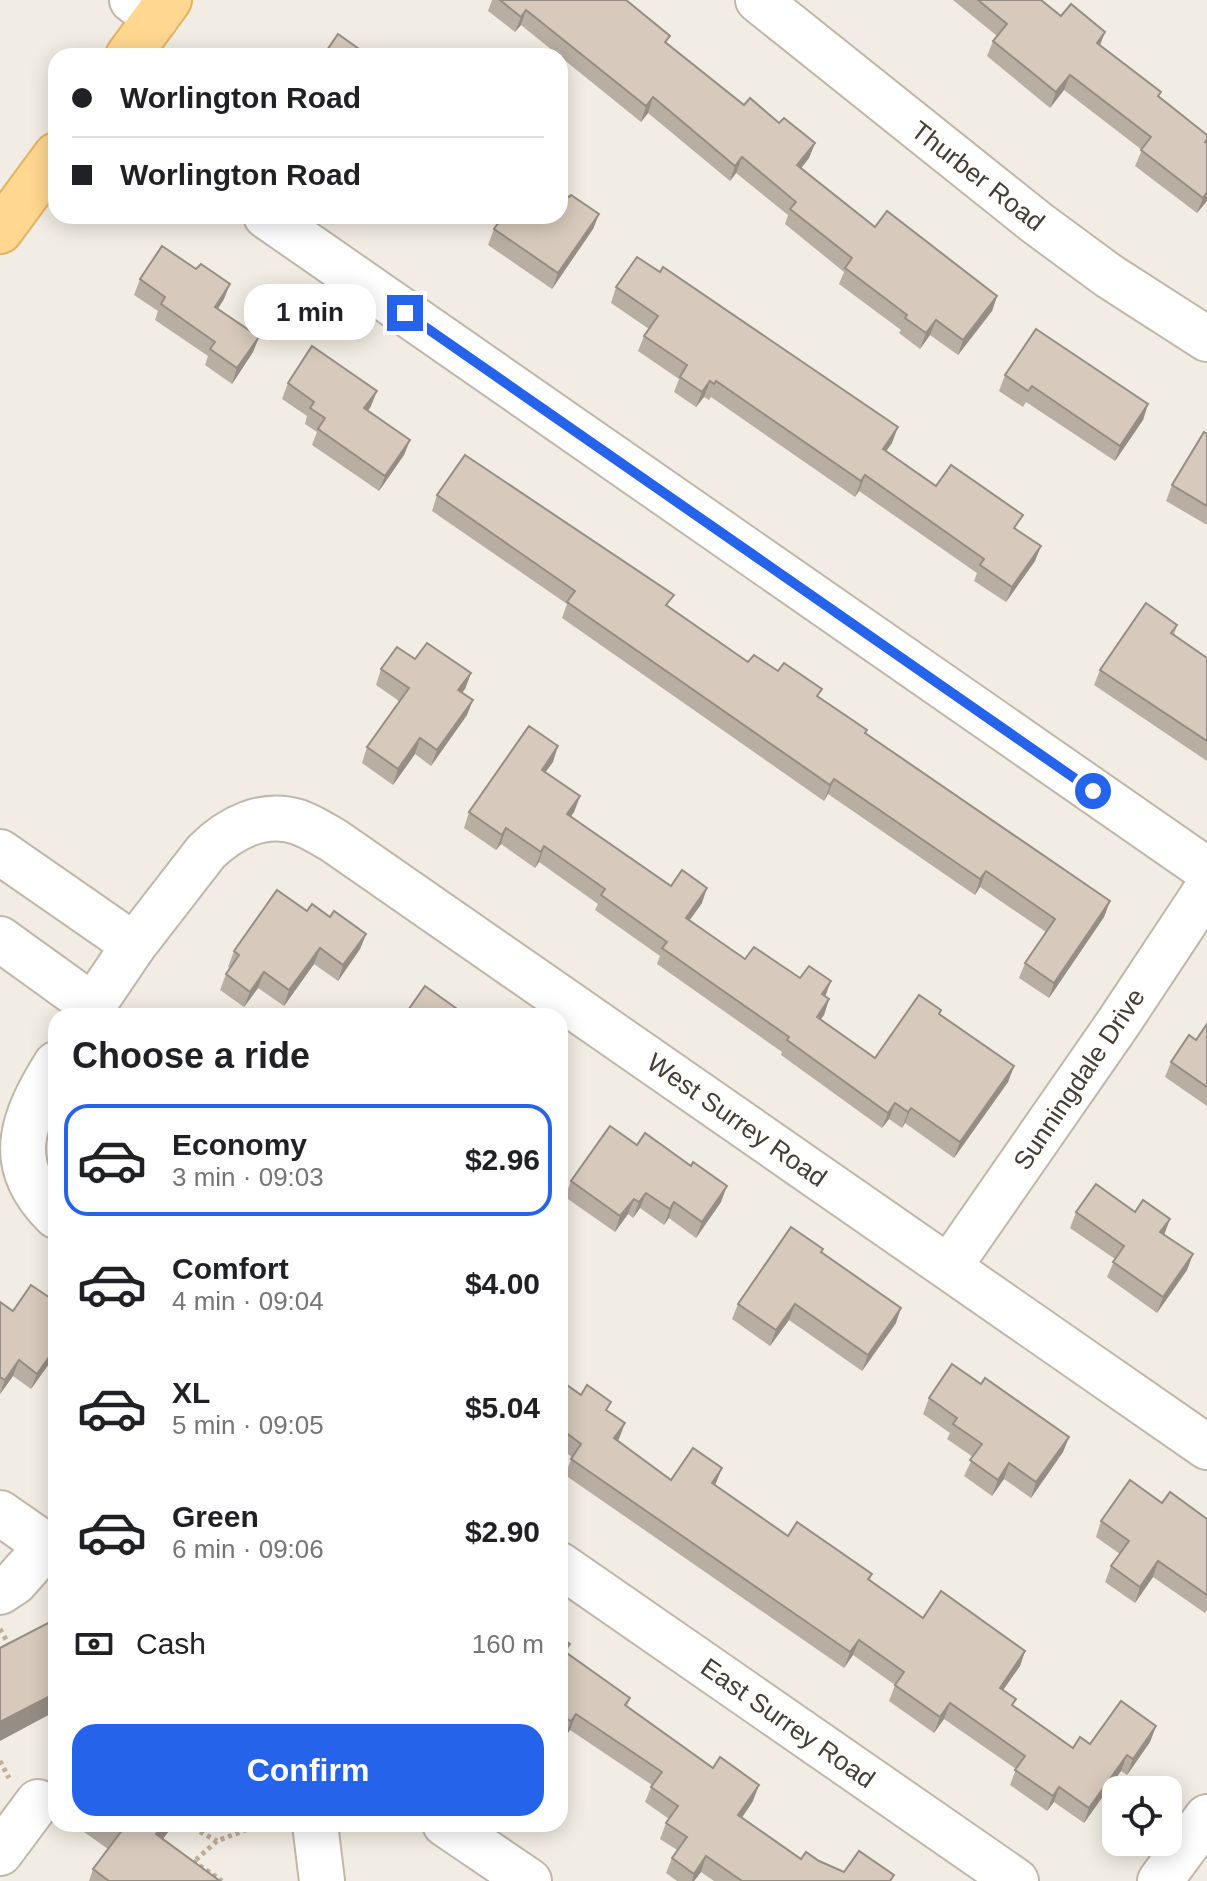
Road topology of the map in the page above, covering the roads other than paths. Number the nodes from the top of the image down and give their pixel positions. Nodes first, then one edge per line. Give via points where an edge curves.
1 (758, 0) edge
2 (152, 6) edge
3 (132, 48) edge
4 (48, 166) edge
5 (278, 224) edge
6 (0, 231) edge
7 (1207, 339) edge
8 (0, 852) edge
9 (1207, 870) edge
10 (1207, 889) edge
11 (0, 939) edge
12 (134, 945) junction
13 (86, 1008) edge
14 (92, 1008) edge
15 (48, 1077) edge
16 (48, 1208) edge
17 (949, 1267) junction
18 (1207, 1447) edge
19 (0, 1513) edge
20 (48, 1547) edge
21 (48, 1552) edge
22 (568, 1571) edge
23 (0, 1592) edge
24 (38, 1802) dead end
25 (1207, 1817) edge
26 (316, 1832) edge
27 (457, 1832) edge
28 (0, 1853) edge
29 (322, 1881) edge
30 (529, 1881) edge
31 (1016, 1881) edge
32 (1160, 1881) edge

1 - 7 street, Thurber Road via 1037,223
2 - 3 main road
4 - 6 main road
5 - 9 street
8 - 12 street
10 - 17 street, Sunningdale Drive
11 - 13 street
12 - 14 street
12 - 17 street, West Surrey Road via 219,838 234,827 257,822 299,823 333,840
15 - 16 street via 26,1123 22,1151 27,1178
17 - 18 street, West Surrey Road
19 - 20 street
21 - 23 street
22 - 31 street, East Surrey Road
24 - 28 street
25 - 32 street
26 - 29 street
27 - 30 street

